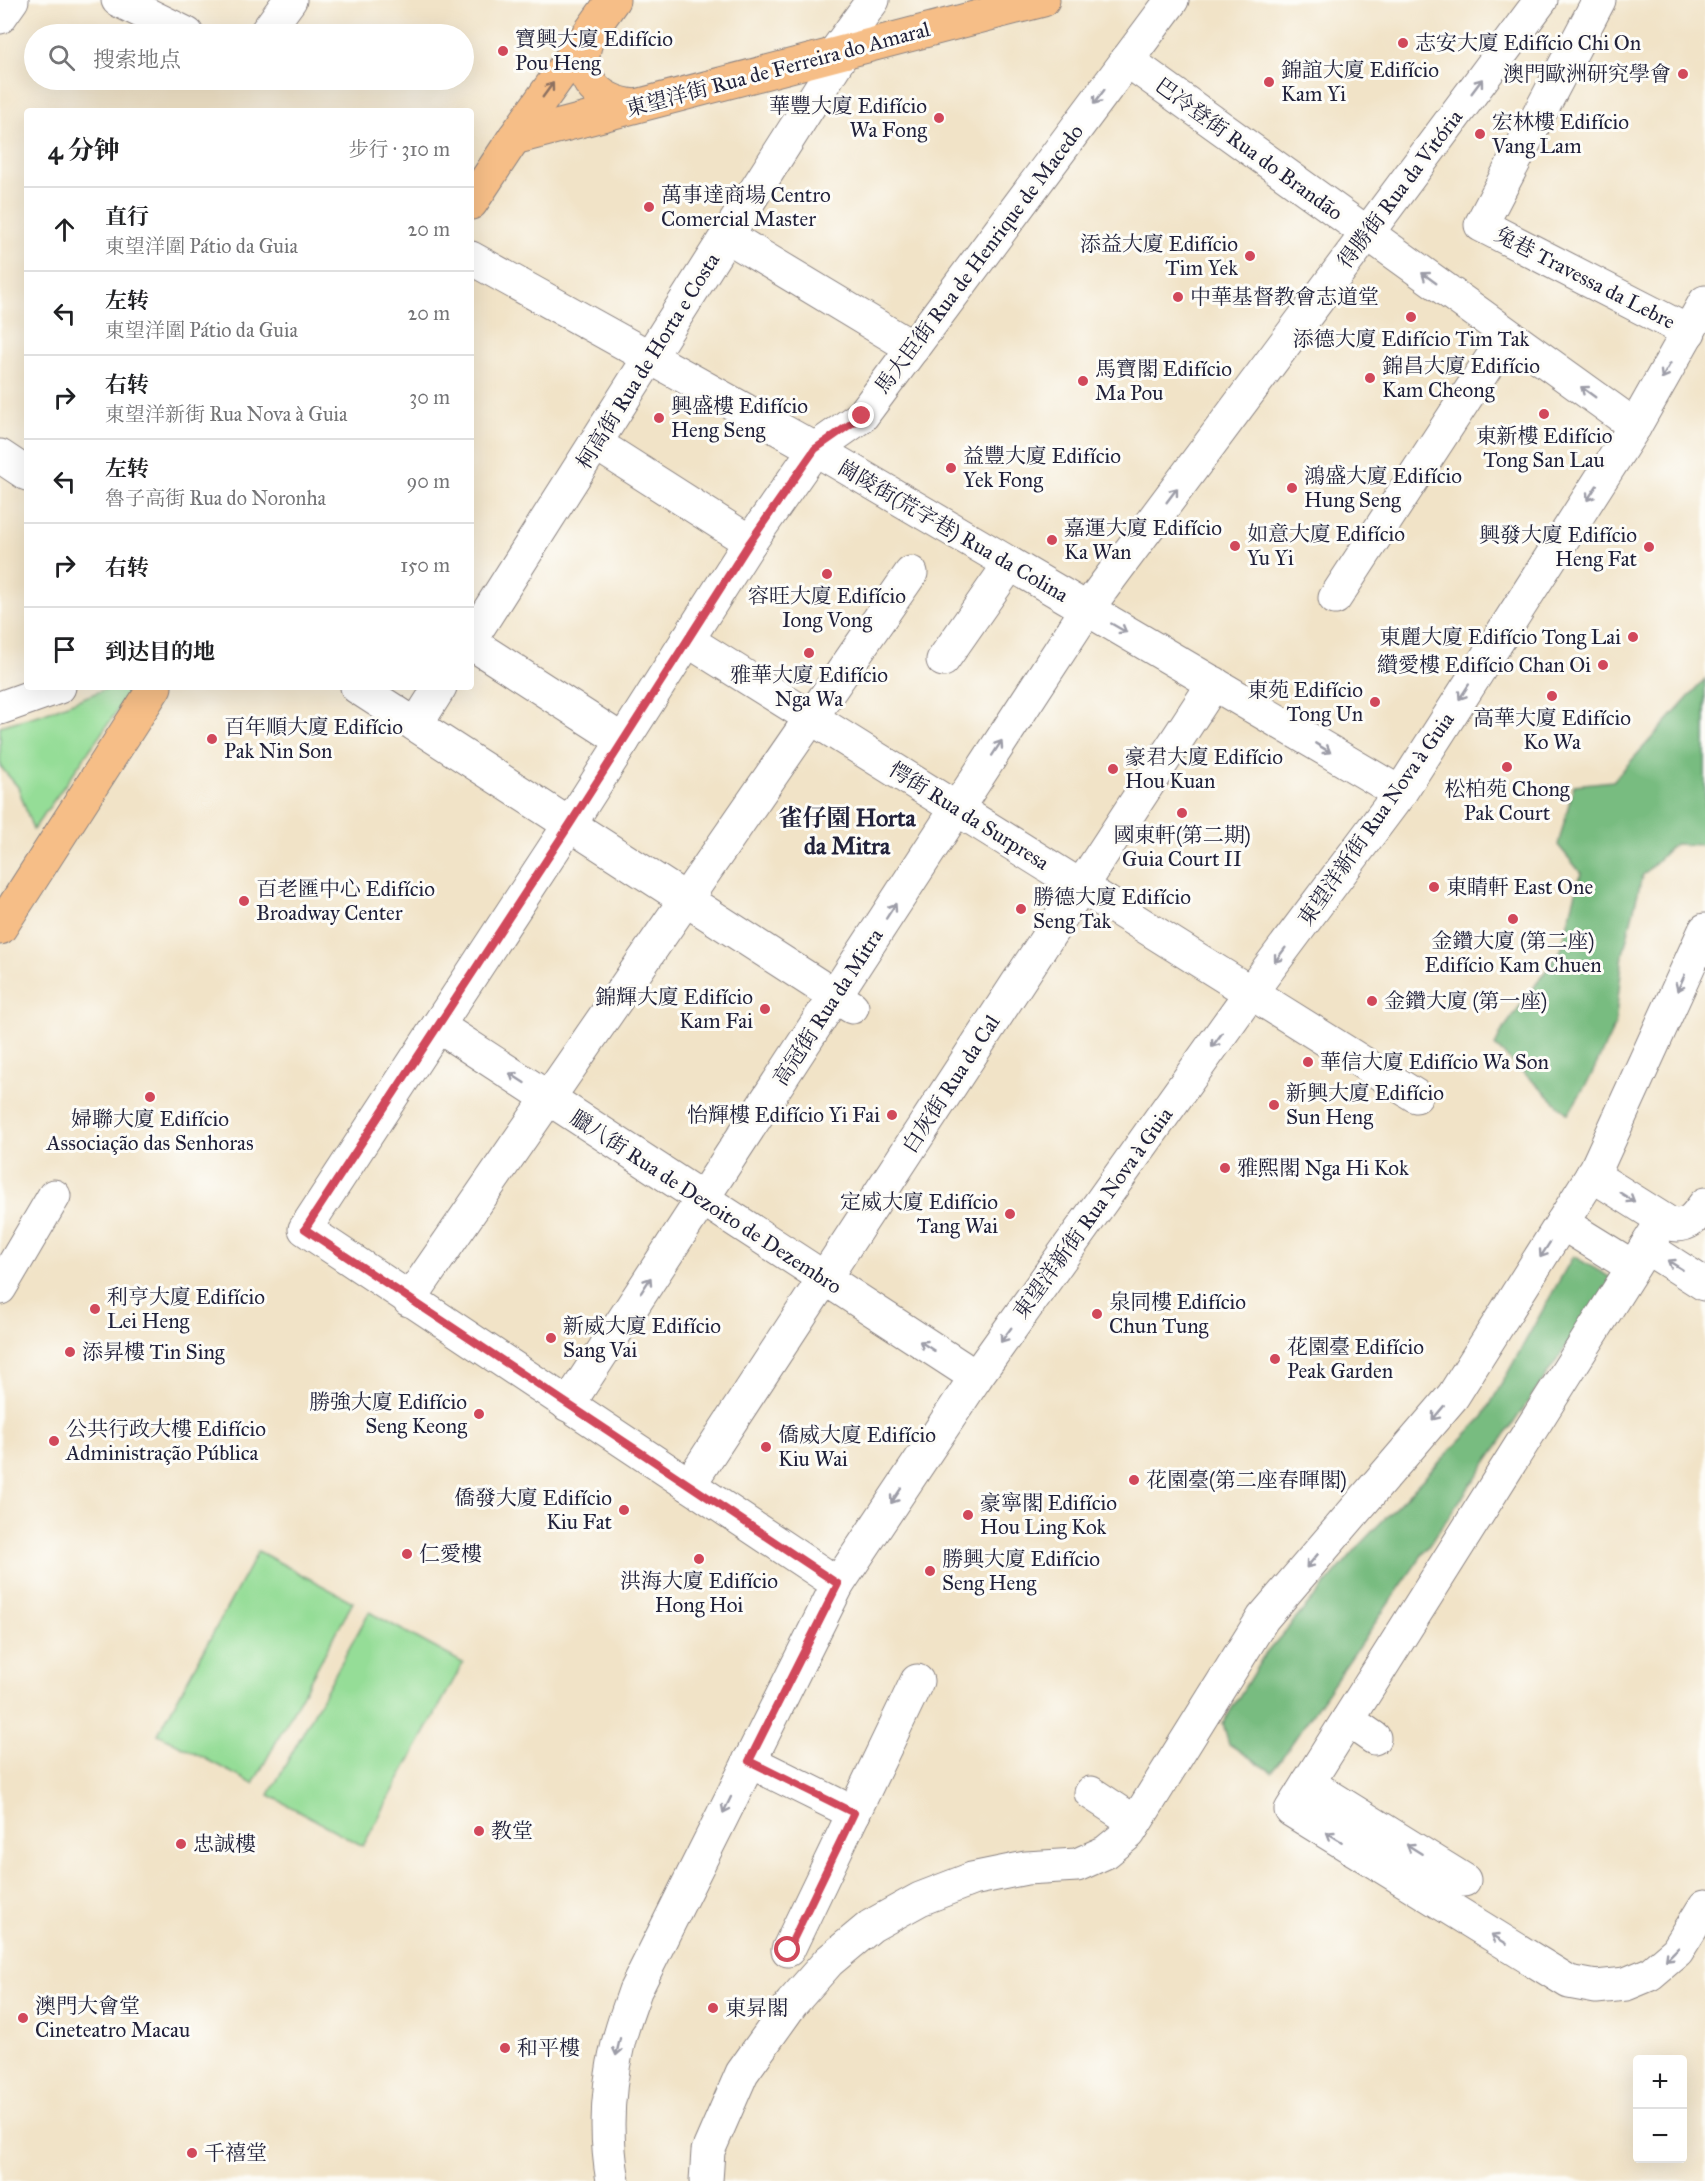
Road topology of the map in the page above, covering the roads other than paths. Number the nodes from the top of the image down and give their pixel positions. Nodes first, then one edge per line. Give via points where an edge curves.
1 (12, 0) edge
2 (118, 0) edge
3 (290, 0) edge
4 (613, 0) edge
5 (873, 0) edge
6 (1042, 0) edge
7 (1172, 0) edge
8 (1541, 0) edge
9 (1599, 0) edge
10 (0, 17) edge
11 (167, 24) edge
12 (272, 24) edge
13 (592, 30) junction
14 (839, 53) junction
15 (1127, 60) junction
16 (635, 106) junction
17 (514, 138) junction
18 (474, 198) edge
19 (1367, 233) junction
20 (727, 236) junction
21 (474, 260) edge
22 (1705, 302) edge
23 (1689, 332) junction
24 (1500, 347) dead end
25 (913, 348) junction
26 (649, 357) junction
27 (1635, 426) junction
28 (595, 443) junction
29 (815, 449) junction
30 (0, 456) edge
31 (24, 472) edge
32 (750, 542) junction
33 (1010, 564) junction
34 (911, 573) dead end
35 (1335, 598) dead end
36 (1087, 609) junction
37 (474, 636) edge
38 (687, 640) junction
39 (474, 643) edge
40 (942, 660) dead end
41 (1214, 684) junction
42 (50, 690) edge
43 (153, 690) edge
44 (362, 690) edge
45 (438, 690) edge
46 (0, 708) edge
47 (812, 717) junction
48 (416, 725) junction
49 (623, 741) junction
50 (97, 776) junction
51 (1400, 793) junction
52 (957, 809) junction
53 (570, 824) junction
54 (1081, 886) junction
55 (686, 899) junction
56 (0, 903) edge
57 (0, 928) edge
58 (1705, 930) edge
59 (1251, 992) junction
60 (843, 1001) junction
61 (438, 1026) junction
62 (1416, 1096) dead end
63 (548, 1099) junction
64 (1592, 1175) junction
65 (54, 1196) dead end
66 (702, 1199) junction
67 (1690, 1220) edge
68 (1562, 1223) junction
69 (1639, 1257) junction
70 (824, 1279) junction
71 (1704, 1284) edge
72 (0, 1288) edge
73 (410, 1300) junction
74 (976, 1377) junction
75 (568, 1405) junction
76 (689, 1485) junction
77 (838, 1584) junction
78 (917, 1681) dead end
79 (749, 1761) junction
80 (1308, 1783) junction
81 (1091, 1793) dead end
82 (854, 1813) junction
83 (1135, 1822) junction
84 (1464, 1880) dead end
85 (1705, 1906) edge
86 (788, 1950) dead end
87 (613, 2181) edge
88 (706, 2181) edge

1 - 10 street
2 - 11 street
3 - 12 street
4 - 13 main road
5 - 14 street, 柯高街 Rua de Horta e Costa
6 - 14 main road, 東望洋街 Rua de Ferreira do Amaral
7 - 15 street, 馬大臣街 Rua de Henrique de Macedo
19 -> 8 street, 得勝街 Rua da Vitória
9 - 23 street, 兔巷 Travessa da Lebre via 1481,225
13 - 16 main road via 582,59 593,88 605,98
17 -> 13 main road
14 - 16 main road, 東望洋街 Rua de Ferreira do Amaral
14 - 20 street, 柯高街 Rua de Horta e Costa
15 - 19 street, 巴冷登街 Rua do Brandão
15 -> 25 street, 馬大臣街 Rua de Henrique de Macedo
16 - 17 main road, 東望洋街 Rua de Ferreira do Amaral
17 - 18 main road
27 -> 19 street, 巴冷登街 Rua do Brandão
36 -> 19 street, 得勝街 Rua da Vitória
20 - 25 street
20 - 26 street, 柯高街 Rua de Horta e Costa
21 - 26 street, 崗陵街(荒字巷) Rua da Colina
22 - 23 street, 東望洋新街 Rua Nova à Guia
23 -> 27 street, 東望洋新街 Rua Nova à Guia
24 - 35 street
25 - 29 street, 馬大臣街 Rua de Henrique de Macedo via 862,416
26 - 28 street, 柯高街 Rua de Horta e Costa
26 - 29 street, 崗陵街(荒字巷) Rua da Colina
27 -> 51 street, 東望洋新街 Rua Nova à Guia
28 - 32 street
28 - 37 street, 柯高街 Rua de Horta e Costa
29 - 32 street, 馬大臣街 Rua de Henrique de Macedo
29 - 33 street, 崗陵街(荒字巷) Rua da Colina
30 - 31 street
32 - 38 street, 馬大臣街 Rua de Henrique de Macedo
33 - 36 street, 崗陵街(荒字巷) Rua da Colina
33 - 40 street
34 - 47 street
36 -> 41 street, 崗陵街(荒字巷) Rua da Colina
52 -> 36 street, 高冠街 Rua da Mitra
38 - 47 street, 愕街 Rua da Surpresa
38 - 49 street, 馬大臣街 Rua de Henrique de Macedo
39 - 49 street
41 -> 51 street, 崗陵街(荒字巷) Rua da Colina
41 - 54 street, 白灰街 Rua da Cal
42 - 46 street
43 - 50 main road
44 - 48 street
45 - 48 street
47 - 52 street, 愕街 Rua da Surpresa
47 - 55 street
48 - 53 street
49 - 53 street, 馬大臣街 Rua de Henrique de Macedo
50 - 56 main road
50 - 57 main road
51 -> 59 street, 東望洋新街 Rua Nova à Guia
52 - 54 street, 愕街 Rua da Surpresa
60 -> 52 street, 高冠街 Rua da Mitra
53 - 55 street
53 - 61 street, 馬大臣街 Rua de Henrique de Macedo
54 - 59 street, 愕街 Rua da Surpresa
54 - 70 street, 白灰街 Rua da Cal
55 - 60 street
55 - 63 street
58 -> 64 street
59 - 62 street, 愕街 Rua da Surpresa
59 -> 74 street, 東望洋新街 Rua Nova à Guia
60 - 66 street, 高冠街 Rua da Mitra
63 -> 61 street, 臘八街 Rua de Dezoito de Dezembro
61 - 73 street, 馬大臣街 Rua de Henrique de Macedo via 305,1229
63 - 66 street, 臘八街 Rua de Dezoito de Dezembro
63 - 73 street
64 -> 67 street
64 - 68 street
65 - 72 street
66 - 70 street, 臘八街 Rua de Dezoito de Dezembro
75 -> 66 street, 高冠街 Rua da Mitra
67 - 69 street
68 - 69 street
68 -> 83 street via 1453,1396 1263,1618
71 -> 69 street
69 - 80 street via 1361,1729
74 -> 70 street, 臘八街 Rua de Dezoito de Dezembro
70 - 76 street, 白灰街 Rua da Cal
73 - 75 street
74 -> 77 street, 東望洋新街 Rua Nova à Guia
75 - 76 street
76 - 77 street
77 - 79 street, 東望洋新街 Rua Nova à Guia
78 - 82 street
79 - 82 street
79 -> 87 street, 東望洋新街 Rua Nova à Guia via 635,1991 618,2043 609,2098 608,2153
84 -> 80 street
85 -> 80 street via 1677,1951 1650,1974 1626,1984 1596,1987 1569,1982 1291,1810
81 - 83 street
82 - 86 street
83 - 88 street via 1129,1833 1106,1852 1077,1864 1026,1868 972,1879 920,1899 872,1926 829,1961 792,2003 742,2073 708,2151

